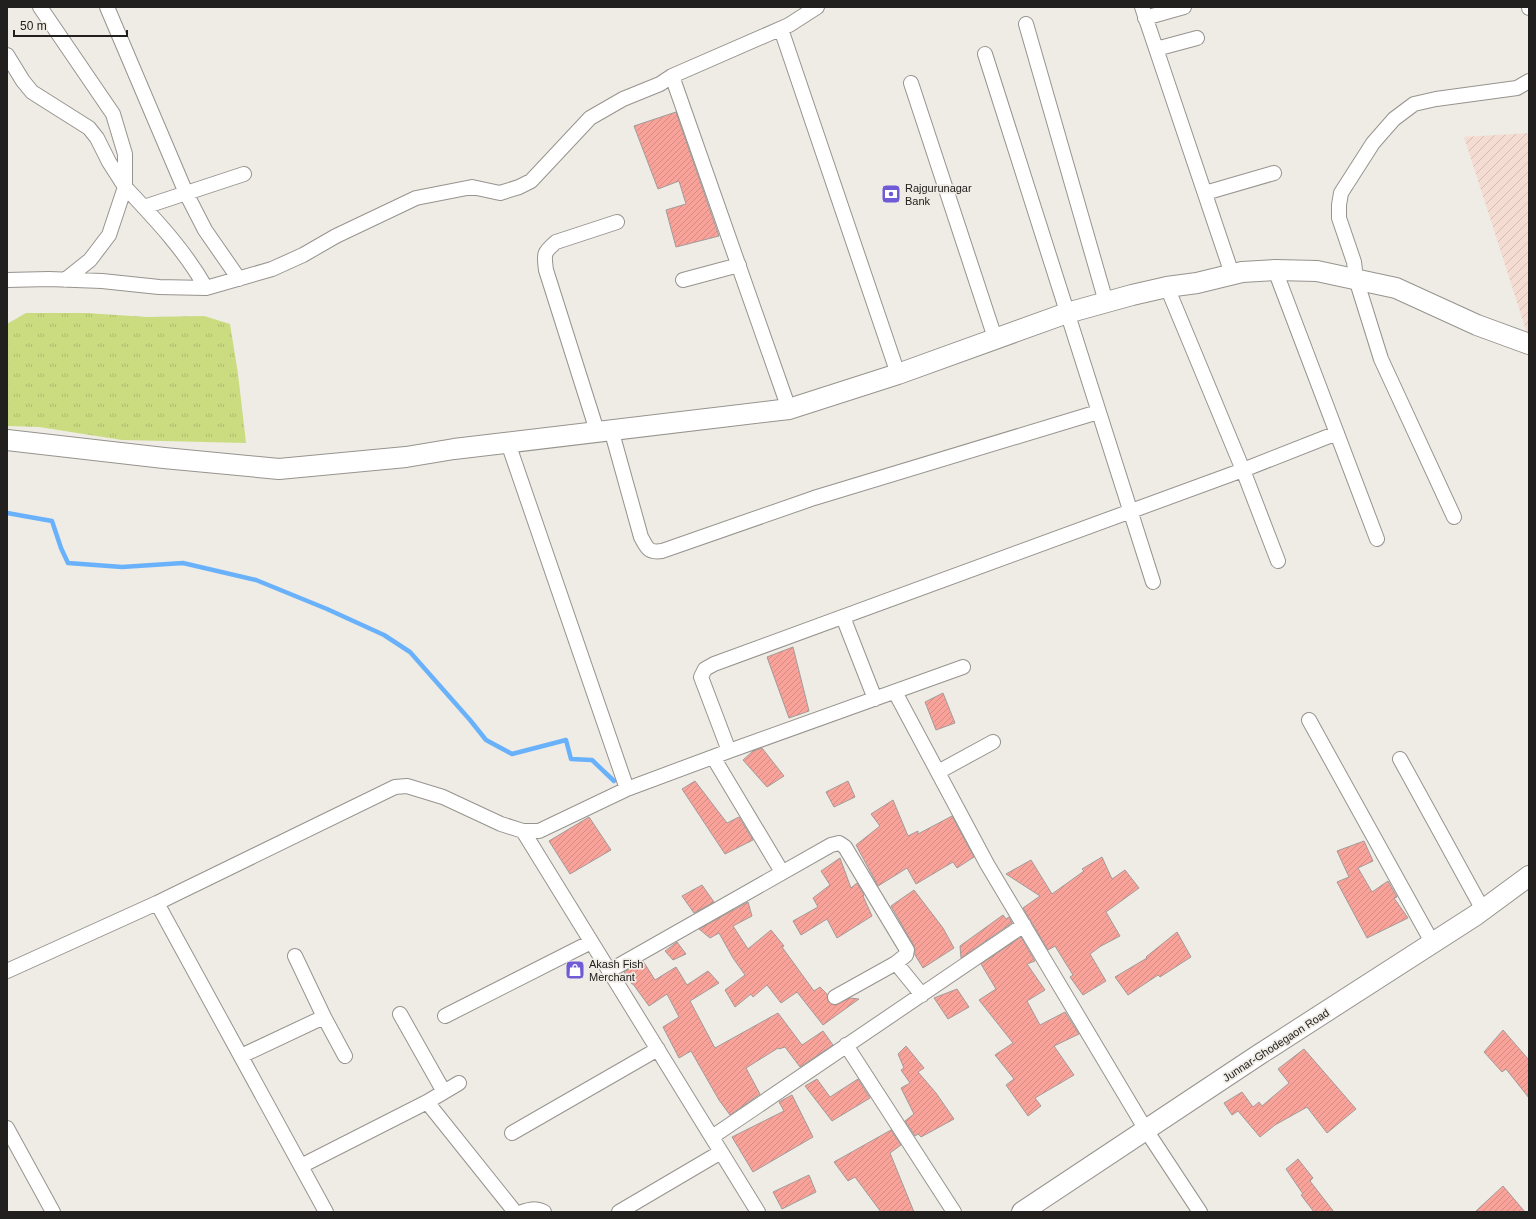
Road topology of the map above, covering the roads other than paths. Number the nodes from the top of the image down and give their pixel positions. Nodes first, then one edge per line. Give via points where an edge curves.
1 (40, 7) edge
2 (107, 7) edge
3 (817, 7) edge
4 (1184, 7) edge
5 (1144, 13) edge
6 (1026, 24) dead end
7 (781, 29) junction
8 (1198, 38) dead end
9 (1156, 49) junction
10 (985, 54) dead end
11 (7, 55) edge
12 (672, 76) junction
13 (1529, 81) edge
14 (911, 83) dead end
15 (1274, 173) dead end
16 (244, 174) dead end
17 (125, 187) junction
18 (186, 193) junction
19 (1204, 193) junction
20 (144, 207) junction
21 (617, 222) dead end
22 (739, 266) junction
23 (1274, 270) junction
24 (1232, 274) junction
25 (239, 279) junction
26 (1356, 279) junction
27 (7, 280) edge
28 (66, 280) junction
29 (683, 280) dead end
30 (1168, 287) junction
31 (206, 288) junction
32 (1106, 302) junction
33 (1067, 313) junction
34 (995, 338) junction
35 (1529, 344) edge
36 (898, 374) junction
37 (789, 409) junction
38 (1098, 412) junction
39 (604, 430) junction
40 (1337, 433) junction
41 (7, 440) edge
42 (508, 443) junction
43 (1243, 470) junction
44 (1130, 511) junction
45 (1454, 517) dead end
46 (1377, 539) dead end
47 (1278, 561) dead end
48 (1153, 582) dead end
49 (843, 617) junction
50 (963, 667) dead end
51 (895, 692) junction
52 (875, 699) junction
53 (1309, 720) dead end
54 (993, 742) dead end
55 (729, 751) junction
56 (713, 757) junction
57 (1400, 759) dead end
58 (938, 772) junction
59 (627, 789) junction
60 (523, 830) junction
61 (782, 872) junction
62 (1529, 876) edge
63 (157, 903) junction
64 (1483, 910) junction
65 (1024, 925) junction
66 (591, 942) junction
67 (1432, 942) junction
68 (295, 956) dead end
69 (896, 963) junction
70 (7, 971) edge
71 (609, 971) junction
72 (922, 995) junction
73 (835, 997) dead end
74 (400, 1014) dead end
75 (445, 1016) dead end
76 (324, 1017) junction
77 (846, 1046) junction
78 (658, 1049) junction
79 (241, 1056) junction
80 (345, 1056) dead end
81 (458, 1083) dead end
82 (444, 1092) junction
83 (427, 1102) junction
84 (7, 1128) edge
85 (1146, 1130) junction
86 (512, 1133) dead end
87 (712, 1137) junction
88 (721, 1152) junction
89 (301, 1166) junction
90 (53, 1212) edge
91 (326, 1212) edge
92 (515, 1212) edge
93 (522, 1212) edge
94 (544, 1212) edge
95 (619, 1212) edge
96 (758, 1212) edge
97 (954, 1212) edge
98 (1022, 1212) edge
99 (1200, 1212) edge

1 - 17 street via 113,114 124,154
2 - 18 street
3 - 7 street
4 - 5 street
5 - 9 street
6 - 32 street
7 - 12 street
7 - 36 street
8 - 9 street
9 - 19 street
10 - 33 street
11 - 17 street via 32,92 89,128
12 - 22 street
12 - 25 street via 590,118 531,181 519,187 500,193 472,187 416,198 336,236 303,256
13 - 26 street via 1517,88 1414,104 1394,119 1372,144 1341,193 1339,205 1339,218 1354,262
14 - 34 street
15 - 19 street
16 - 18 street
17 - 20 street
17 - 28 street via 109,235 90,260
18 - 20 street
18 - 25 street via 205,230
19 - 24 street
20 - 31 street via 178,245
21 - 39 street via 556,242 548,248 544,256 546,270
22 - 29 street
22 - 37 street
23 - 24 street
23 - 26 street via 1317,271
23 - 40 street
24 - 30 street
25 - 31 street
26 - 35 street via 1396,288
26 - 45 street via 1381,359
27 - 28 street
28 - 31 street
30 - 32 street
30 - 43 street
32 - 33 street
33 - 34 street
33 - 38 street
34 - 36 street
36 - 37 street
37 - 39 street
38 - 39 street via 814,498 654,552 648,549 641,537
38 - 44 street
39 - 42 street
40 - 43 street
40 - 46 street
41 - 42 street via 279,469 406,457
42 - 59 street
43 - 44 street
43 - 47 street
44 - 48 street
44 - 49 street
49 - 52 street
49 - 55 street via 705,669 701,677
50 - 51 street
51 - 52 street
51 - 58 street
52 - 55 street
53 - 67 street
54 - 58 street
55 - 56 street
56 - 59 street
56 - 61 street
57 - 64 street
58 - 65 street via 987,864
59 - 60 street via 539,831
60 - 63 street via 501,824 443,797 407,786 395,787
60 - 66 street
61 - 69 street via 831,845 839,843 845,847 907,950 906,955
61 - 71 street
62 - 64 street, Junnar-Ghodegaon Road
63 - 70 street
63 - 79 street
64 - 67 street, Junnar-Ghodegaon Road
65 - 72 street
65 - 85 street
66 - 71 street
66 - 75 street
67 - 85 street, Junnar-Ghodegaon Road
68 - 76 street
69 - 72 street
69 - 73 street
71 - 78 street
72 - 77 street
74 - 82 street
76 - 79 street
76 - 80 street
77 - 87 street
77 - 97 street
78 - 86 street
78 - 87 street
79 - 89 street
81 - 82 street
82 - 83 street
83 - 89 street
83 - 92 street
84 - 90 street
85 - 98 street, Junnar-Ghodegaon Road
85 - 99 street
87 - 88 street
88 - 95 street
88 - 96 street
89 - 91 street
93 - 94 street via 531,1209

